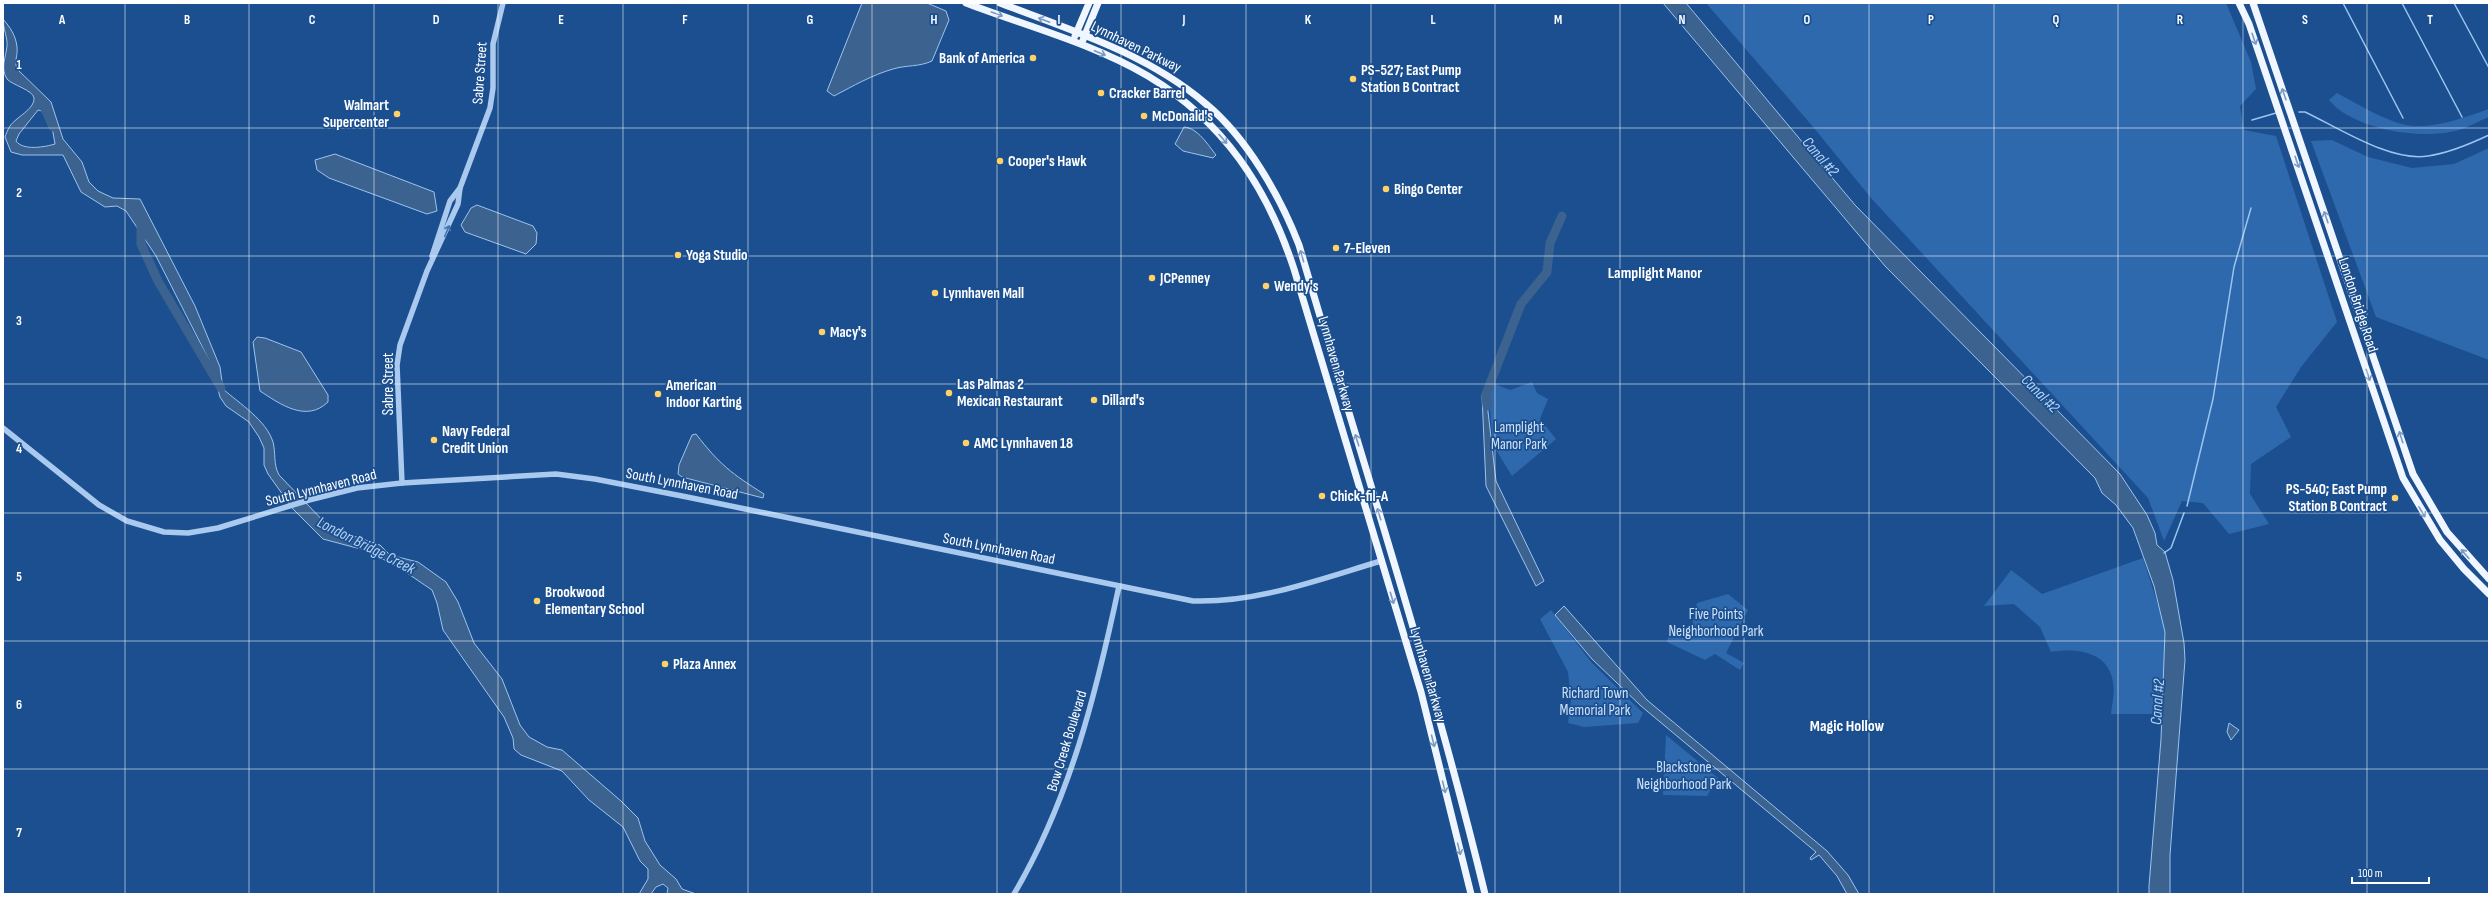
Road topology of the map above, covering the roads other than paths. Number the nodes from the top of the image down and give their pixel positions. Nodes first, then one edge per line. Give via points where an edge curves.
1 (503, 3) edge
2 (966, 3) edge
3 (1000, 3) edge
4 (1089, 3) edge
5 (1098, 3) edge
6 (2239, 3) edge
7 (2253, 3) edge
8 (1076, 32) junction
9 (1084, 36) junction
10 (1073, 42) junction
11 (1081, 45) junction
12 (2339, 253) junction
13 (2329, 258) junction
14 (3, 428) edge
15 (402, 483) junction
16 (1381, 561) junction
17 (2489, 579) edge
18 (1118, 586) junction
19 (2489, 594) edge
20 (1014, 894) edge
21 (1471, 894) edge
22 (1485, 894) edge

1 - 15 street, Sabre Street via 493,44 493,88 490,108 460,188 450,201 438,233 430,266 403,334 398,356
2 -> 10 main road, Lynnhaven Parkway
8 -> 3 main road, Lynnhaven Parkway
4 - 8 main road
5 - 9 main road
6 -> 13 main road, London Bridge Road via 2249,24
12 -> 7 main road, London Bridge Road
8 - 9 main road, Lynnhaven Parkway
8 - 10 main road
9 - 11 main road
22 -> 9 main road, Lynnhaven Parkway via 1430,686 1299,245 1286,214 1250,154 1229,127 1206,104 1160,72
10 - 11 main road, Lynnhaven Parkway
11 -> 16 main road, Lynnhaven Parkway via 1148,76 1174,94 1220,136 1246,167 1266,199 1282,232 1294,269
12 - 13 main road
17 -> 12 main road, London Bridge Road via 2447,532 2413,474
13 -> 19 main road, London Bridge Road via 2403,478 2440,540
14 - 15 street, South Lynnhaven Road via 99,505 127,521 150,529 174,533 203,531 357,488
15 - 18 street, South Lynnhaven Road via 541,474 595,479
16 - 18 street, South Lynnhaven Road via 1289,589 1222,601 1180,600
16 -> 21 main road, Lynnhaven Parkway via 1421,692
18 - 20 street, Bow Creek Boulevard via 1091,707 1072,770 1051,824

